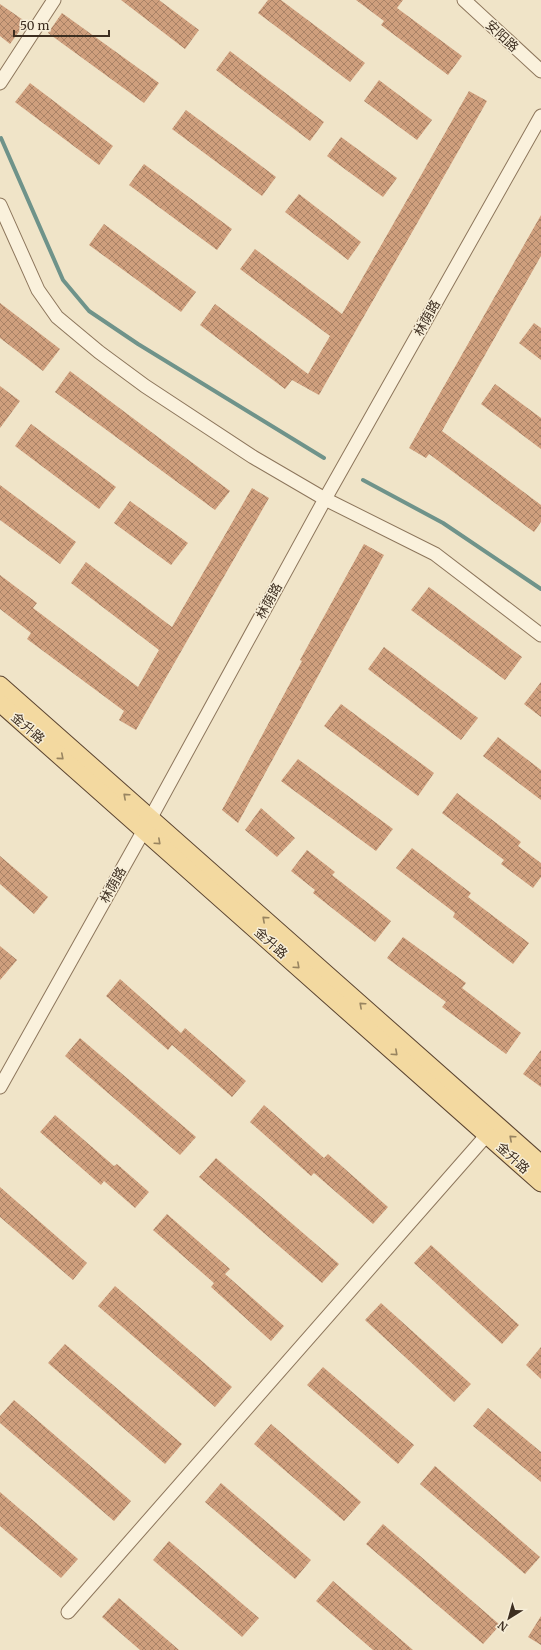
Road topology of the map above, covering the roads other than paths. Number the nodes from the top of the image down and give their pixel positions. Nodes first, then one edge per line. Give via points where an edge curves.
1 (54, 0) edge
2 (464, 0) edge
3 (541, 71) edge
4 (0, 83) edge
5 (541, 116) edge
6 (0, 205) edge
7 (325, 499) junction
8 (541, 635) edge
9 (0, 684) edge
10 (0, 703) edge
11 (147, 824) junction
12 (0, 1087) edge
13 (492, 1130) junction
14 (541, 1164) edge
15 (541, 1183) edge
16 (68, 1612) dead end

1 - 4 street
2 - 3 street, 安阳路
5 - 7 street, 林荫路
6 - 7 street via 38,290 58,317 145,386
7 - 8 street via 435,554
7 - 11 street, 林荫路
11 -> 9 main road, 金升路
10 -> 11 main road, 金升路
11 - 12 street, 林荫路
11 - 13 main road, 金升路
14 -> 13 main road, 金升路
13 - 15 main road, 金升路
13 - 16 street

